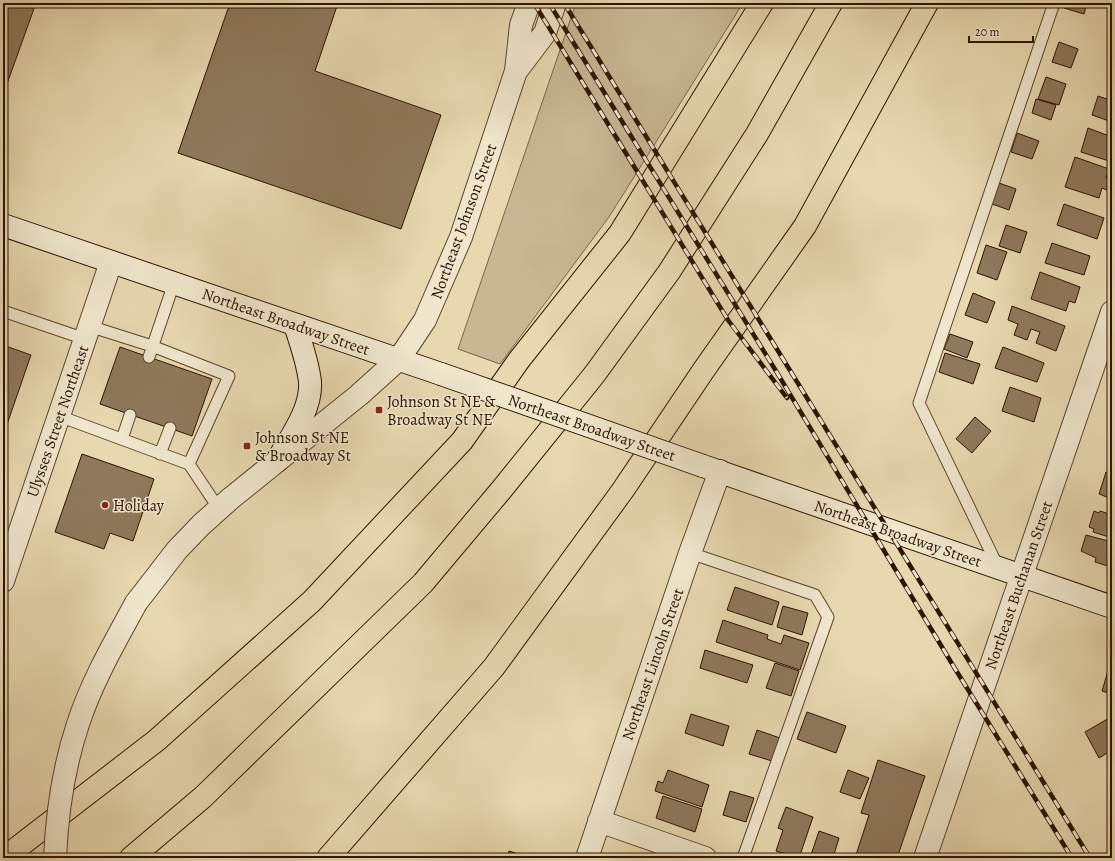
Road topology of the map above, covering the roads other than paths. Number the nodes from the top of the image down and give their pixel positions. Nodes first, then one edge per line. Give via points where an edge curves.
1 (529, 3) edge
2 (555, 3) edge
3 (762, 3) edge
4 (831, 3) edge
5 (927, 3) edge
6 (1054, 3) edge
7 (516, 71) junction
8 (3, 225) edge
9 (111, 262) junction
10 (174, 283) junction
11 (3, 311) edge
12 (1112, 312) edge
13 (295, 325) junction
14 (87, 332) junction
15 (152, 346) junction
16 (149, 357) dead end
17 (399, 360) junction
18 (130, 415) dead end
19 (59, 416) junction
20 (170, 428) dead end
21 (122, 439) junction
22 (160, 454) junction
23 (277, 461) junction
24 (189, 464) junction
25 (712, 468) junction
26 (219, 509) junction
27 (690, 553) junction
28 (998, 567) junction
29 (1022, 576) junction
30 (3, 581) edge
31 (1112, 607) edge
32 (47, 822) junction
33 (599, 822) junction
34 (3, 847) edge
35 (332, 854) edge
36 (4, 858) edge
37 (55, 858) edge
38 (131, 858) edge
39 (587, 858) edge
40 (705, 858) edge
41 (742, 858) edge
42 (925, 858) edge

1 - 7 street, Northeast Johnson Street via 521,25
2 - 7 street, Northeast Johnson Street via 545,33
3 - 32 highway via 620,233 519,360 462,441 312,601 156,740
4 - 38 highway via 757,134 669,272 594,375 502,489 418,588 203,797
5 - 35 highway via 805,226 623,490 494,667
6 - 28 lane via 919,403
7 - 17 street, Northeast Johnson Street via 461,237 425,320
8 - 9 street, Northeast Broadway Street
9 - 10 street, Northeast Broadway Street
9 - 14 street, Ulysses Street Northeast
10 - 13 street, Northeast Broadway Street
10 - 15 lane
11 - 14 lane
12 - 29 street, Northeast Buchanan Street
13 - 17 street, Northeast Broadway Street
13 - 23 street via 309,378 309,396 305,409
14 - 15 lane
14 - 19 street, Ulysses Street Northeast
15 - 16 lane
15 - 24 lane via 191,367 229,376
17 - 23 street, Northeast Johnson Street
17 - 25 street, Northeast Broadway Street, bridge
18 - 21 lane
19 - 21 lane
19 - 30 street, Ulysses Street Northeast
20 - 22 lane
21 - 22 lane
22 - 24 lane
23 - 26 street, Northeast Johnson Street
24 - 26 lane
25 - 27 street, Northeast Lincoln Street
25 - 28 street, Northeast Broadway Street
26 - 37 street, Northeast Johnson Street, bridge via 177,550 136,603 104,663 78,724 62,789
27 - 33 street, Northeast Lincoln Street
27 - 41 lane via 815,595 828,617
28 - 29 street, Northeast Broadway Street
29 - 31 street, Northeast Broadway Street
29 - 42 street, Northeast Buchanan Street
32 - 34 highway
32 - 36 highway
33 - 39 street, Northeast Lincoln Street
33 - 40 street

